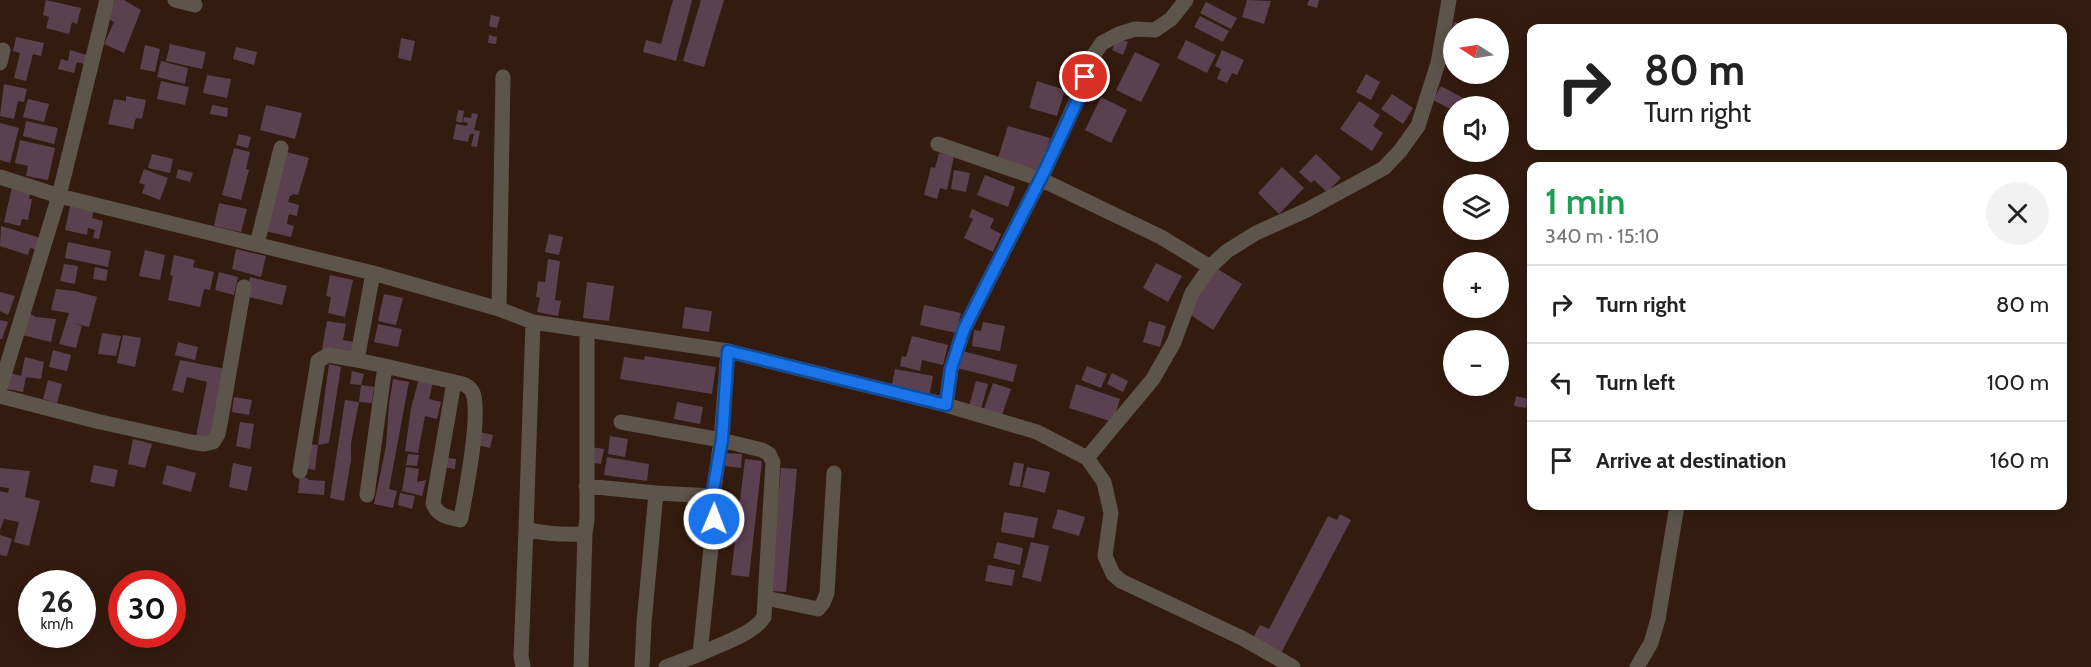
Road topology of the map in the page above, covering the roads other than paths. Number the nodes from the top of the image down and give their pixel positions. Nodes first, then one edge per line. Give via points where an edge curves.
1 (106, 0) edge
2 (175, 0) edge
3 (1186, 0) edge
4 (1449, 0) edge
5 (195, 5) dead end
6 (503, 77) dead end
7 (938, 144) dead end
8 (281, 148) dead end
9 (0, 177) edge
10 (1040, 179) junction
11 (59, 196) junction
12 (257, 244) junction
13 (1210, 267) junction
14 (373, 273) junction
15 (244, 287) dead end
16 (499, 309) junction
17 (533, 322) junction
18 (587, 330) junction
19 (728, 351) junction
20 (357, 360) junction
21 (385, 366) junction
22 (454, 382) junction
23 (0, 388) edge
24 (0, 396) edge
25 (946, 405) junction
26 (621, 422) dead end
27 (722, 440) junction
28 (1087, 458) junction
29 (300, 471) dead end
30 (834, 473) dead end
31 (586, 486) junction
32 (656, 493) junction
33 (367, 495) dead end
34 (712, 496) junction
35 (1676, 510) edge
36 (526, 529) junction
37 (585, 534) junction
38 (766, 598) junction
39 (700, 654) junction
40 (523, 667) edge
41 (582, 667) edge
42 (642, 667) edge
43 (666, 667) edge
44 (1293, 667) edge
45 (1637, 667) edge

1 - 11 street
2 - 5 street
3 - 10 street via 1171,19 1155,30 1135,30 1101,43 1090,60 1080,95
4 - 13 street via 1435,74 1418,126 1400,151 1384,168 1256,233
6 - 16 street
7 - 10 street
8 - 12 street
9 - 11 street
10 - 13 street via 1161,237
10 - 25 street via 964,329 951,369
11 - 12 street
11 - 23 street
12 - 14 street
13 - 28 street via 1192,293 1174,342 1153,379
14 - 16 street
14 - 20 street
15 - 24 street via 218,434 209,444 96,422
16 - 17 street
17 - 18 street
17 - 36 street
18 - 19 street
18 - 31 street
19 - 25 street
19 - 27 street
20 - 21 street
20 - 29 street via 328,355 318,361
21 - 22 street
21 - 33 street
22 - 22 street via 433,503 437,512 460,520 475,404 471,389
25 - 28 street via 1037,432
26 - 27 street
27 - 34 street
27 - 38 street via 762,450 772,462
28 - 44 street via 1104,482 1111,508 1105,556 1113,574
30 - 38 street via 827,593 823,603 818,609
31 - 32 street
31 - 37 street
32 - 34 street
32 - 42 street
34 - 39 street via 714,519
35 - 45 street via 1658,619 1651,643
36 - 37 street
36 - 40 street
37 - 41 street
38 - 39 street via 764,617 759,624
39 - 43 street

